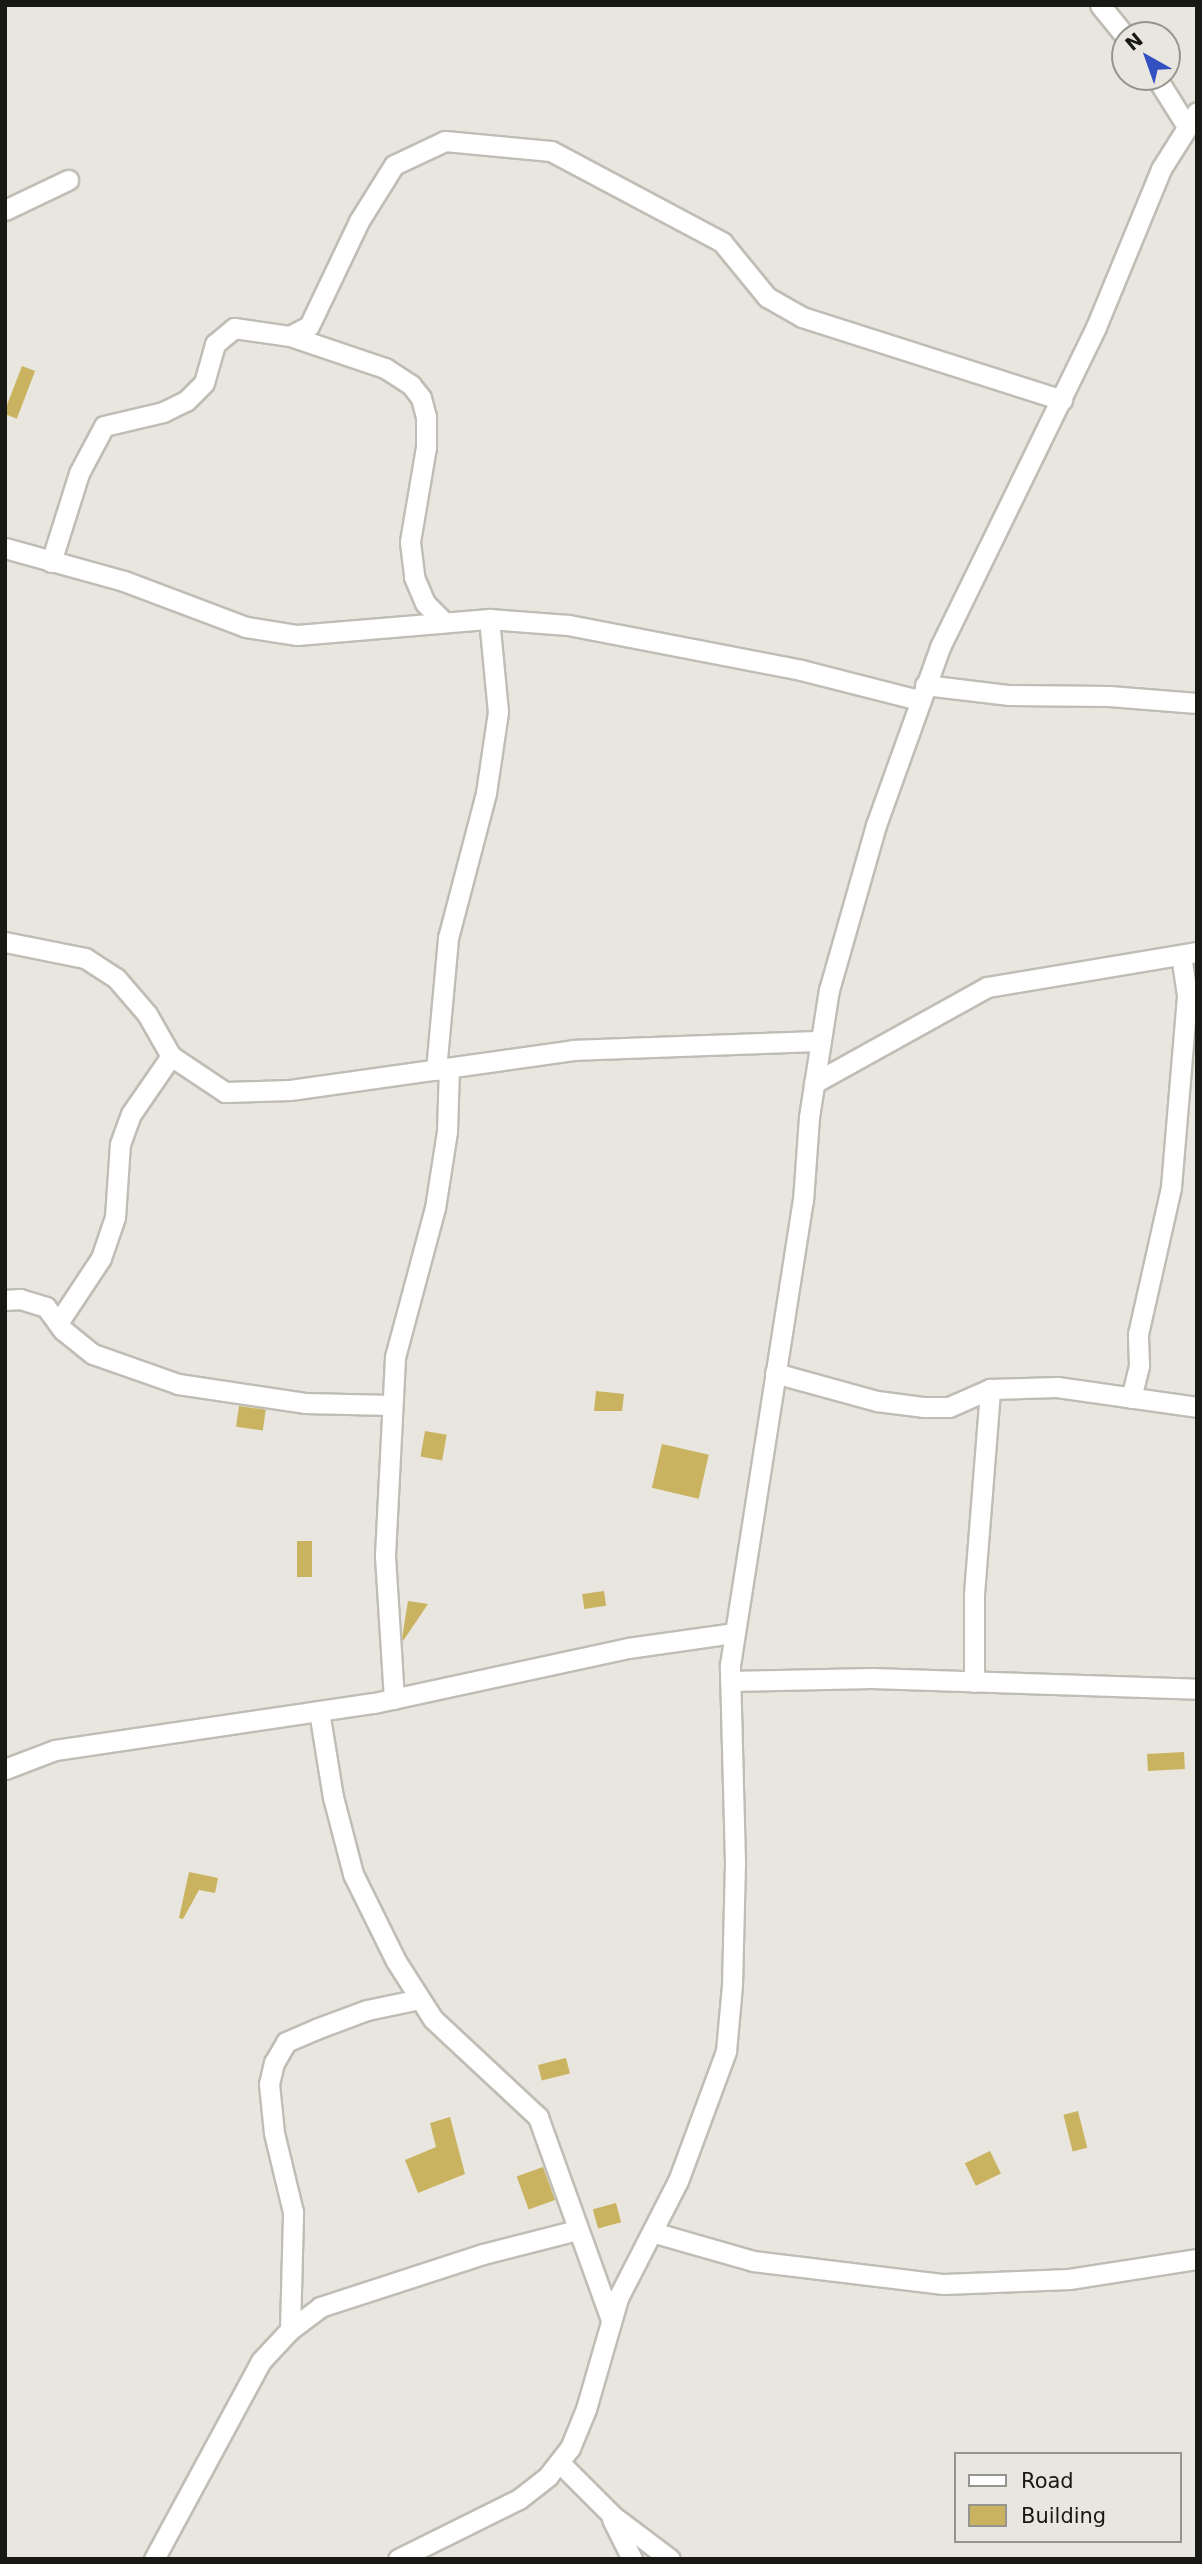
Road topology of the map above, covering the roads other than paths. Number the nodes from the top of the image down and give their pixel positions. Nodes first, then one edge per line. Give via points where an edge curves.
1 (1100, 5) edge
2 (1113, 21) edge
3 (1168, 91) edge
4 (1191, 119) edge
5 (68, 180) dead end
6 (5, 210) edge
7 (290, 336) junction
8 (1062, 400) junction
9 (5, 548) edge
10 (51, 562) junction
11 (489, 619) junction
12 (443, 621) junction
13 (922, 693) junction
14 (1197, 704) edge
15 (5, 942) edge
16 (1189, 954) edge
17 (821, 1041) junction
18 (172, 1056) junction
19 (443, 1069) junction
20 (814, 1083) junction
21 (5, 1300) edge
22 (58, 1323) junction
23 (775, 1373) junction
24 (990, 1389) junction
25 (1131, 1398) junction
26 (391, 1405) junction
27 (1197, 1407) edge
28 (733, 1633) junction
29 (730, 1681) junction
30 (974, 1682) junction
31 (1197, 1689) edge
32 (394, 1699) junction
33 (319, 1711) junction
34 (5, 1769) edge
35 (420, 1999) junction
36 (577, 2230) junction
37 (652, 2232) junction
38 (1197, 2259) edge
39 (611, 2320) junction
40 (290, 2330) junction
41 (559, 2462) junction
42 (607, 2510) junction
43 (154, 2559) edge
44 (398, 2559) edge
45 (632, 2559) edge
46 (670, 2559) edge

1 - 2 street
3 - 4 street
4 - 8 street via 1161,169
5 - 6 street
7 - 8 street via 309,326 359,221 394,165 445,141 501,145 551,151 617,189 689,221 722,242 768,297 802,317
7 - 10 street via 234,328 215,344 204,383 186,401 163,412 104,426 79,473
7 - 12 street via 385,369 411,385 421,398 426,447 410,542 421,594
8 - 13 street
9 - 10 street
10 - 12 street via 124,581 246,627 297,635
11 - 12 street
11 - 13 street via 568,625
11 - 19 street via 498,712 486,793 448,938
13 - 14 street via 1109,695
13 - 17 street via 876,825 829,990
15 - 18 street via 85,958 117,978 147,1014
16 - 20 street via 987,987
16 - 25 street via 1171,1187 1138,1334 1139,1365
17 - 19 street via 573,1050
17 - 20 street
18 - 19 street via 225,1091 290,1090
18 - 22 street via 131,1114 120,1144 115,1217 101,1258
19 - 26 street via 447,1131 435,1208 395,1357
20 - 23 street via 803,1201
21 - 22 street via 20,1299 46,1307
22 - 26 street via 93,1354 178,1384 304,1403
23 - 24 street via 877,1401 923,1407 949,1407
23 - 28 street
24 - 25 street via 1057,1387
24 - 30 street via 974,1594
25 - 27 street
26 - 32 street via 385,1555
28 - 29 street
28 - 32 street via 628,1648
29 - 30 street via 872,1678
29 - 37 street via 735,1862 726,2051 683,2170
30 - 31 street
32 - 33 street
33 - 34 street via 55,1750
33 - 35 street via 333,1797 353,1874
35 - 36 street via 433,2019 538,2117 568,2192
35 - 40 street via 367,2010 286,2042 274,2063 269,2084 274,2133 293,2212
36 - 39 street
36 - 40 street via 483,2254 320,2307
37 - 38 street via 753,2261 944,2284 1069,2279
37 - 39 street
39 - 41 street via 586,2409
40 - 43 street via 261,2361
41 - 42 street
41 - 44 street via 519,2499
42 - 45 street
42 - 46 street

